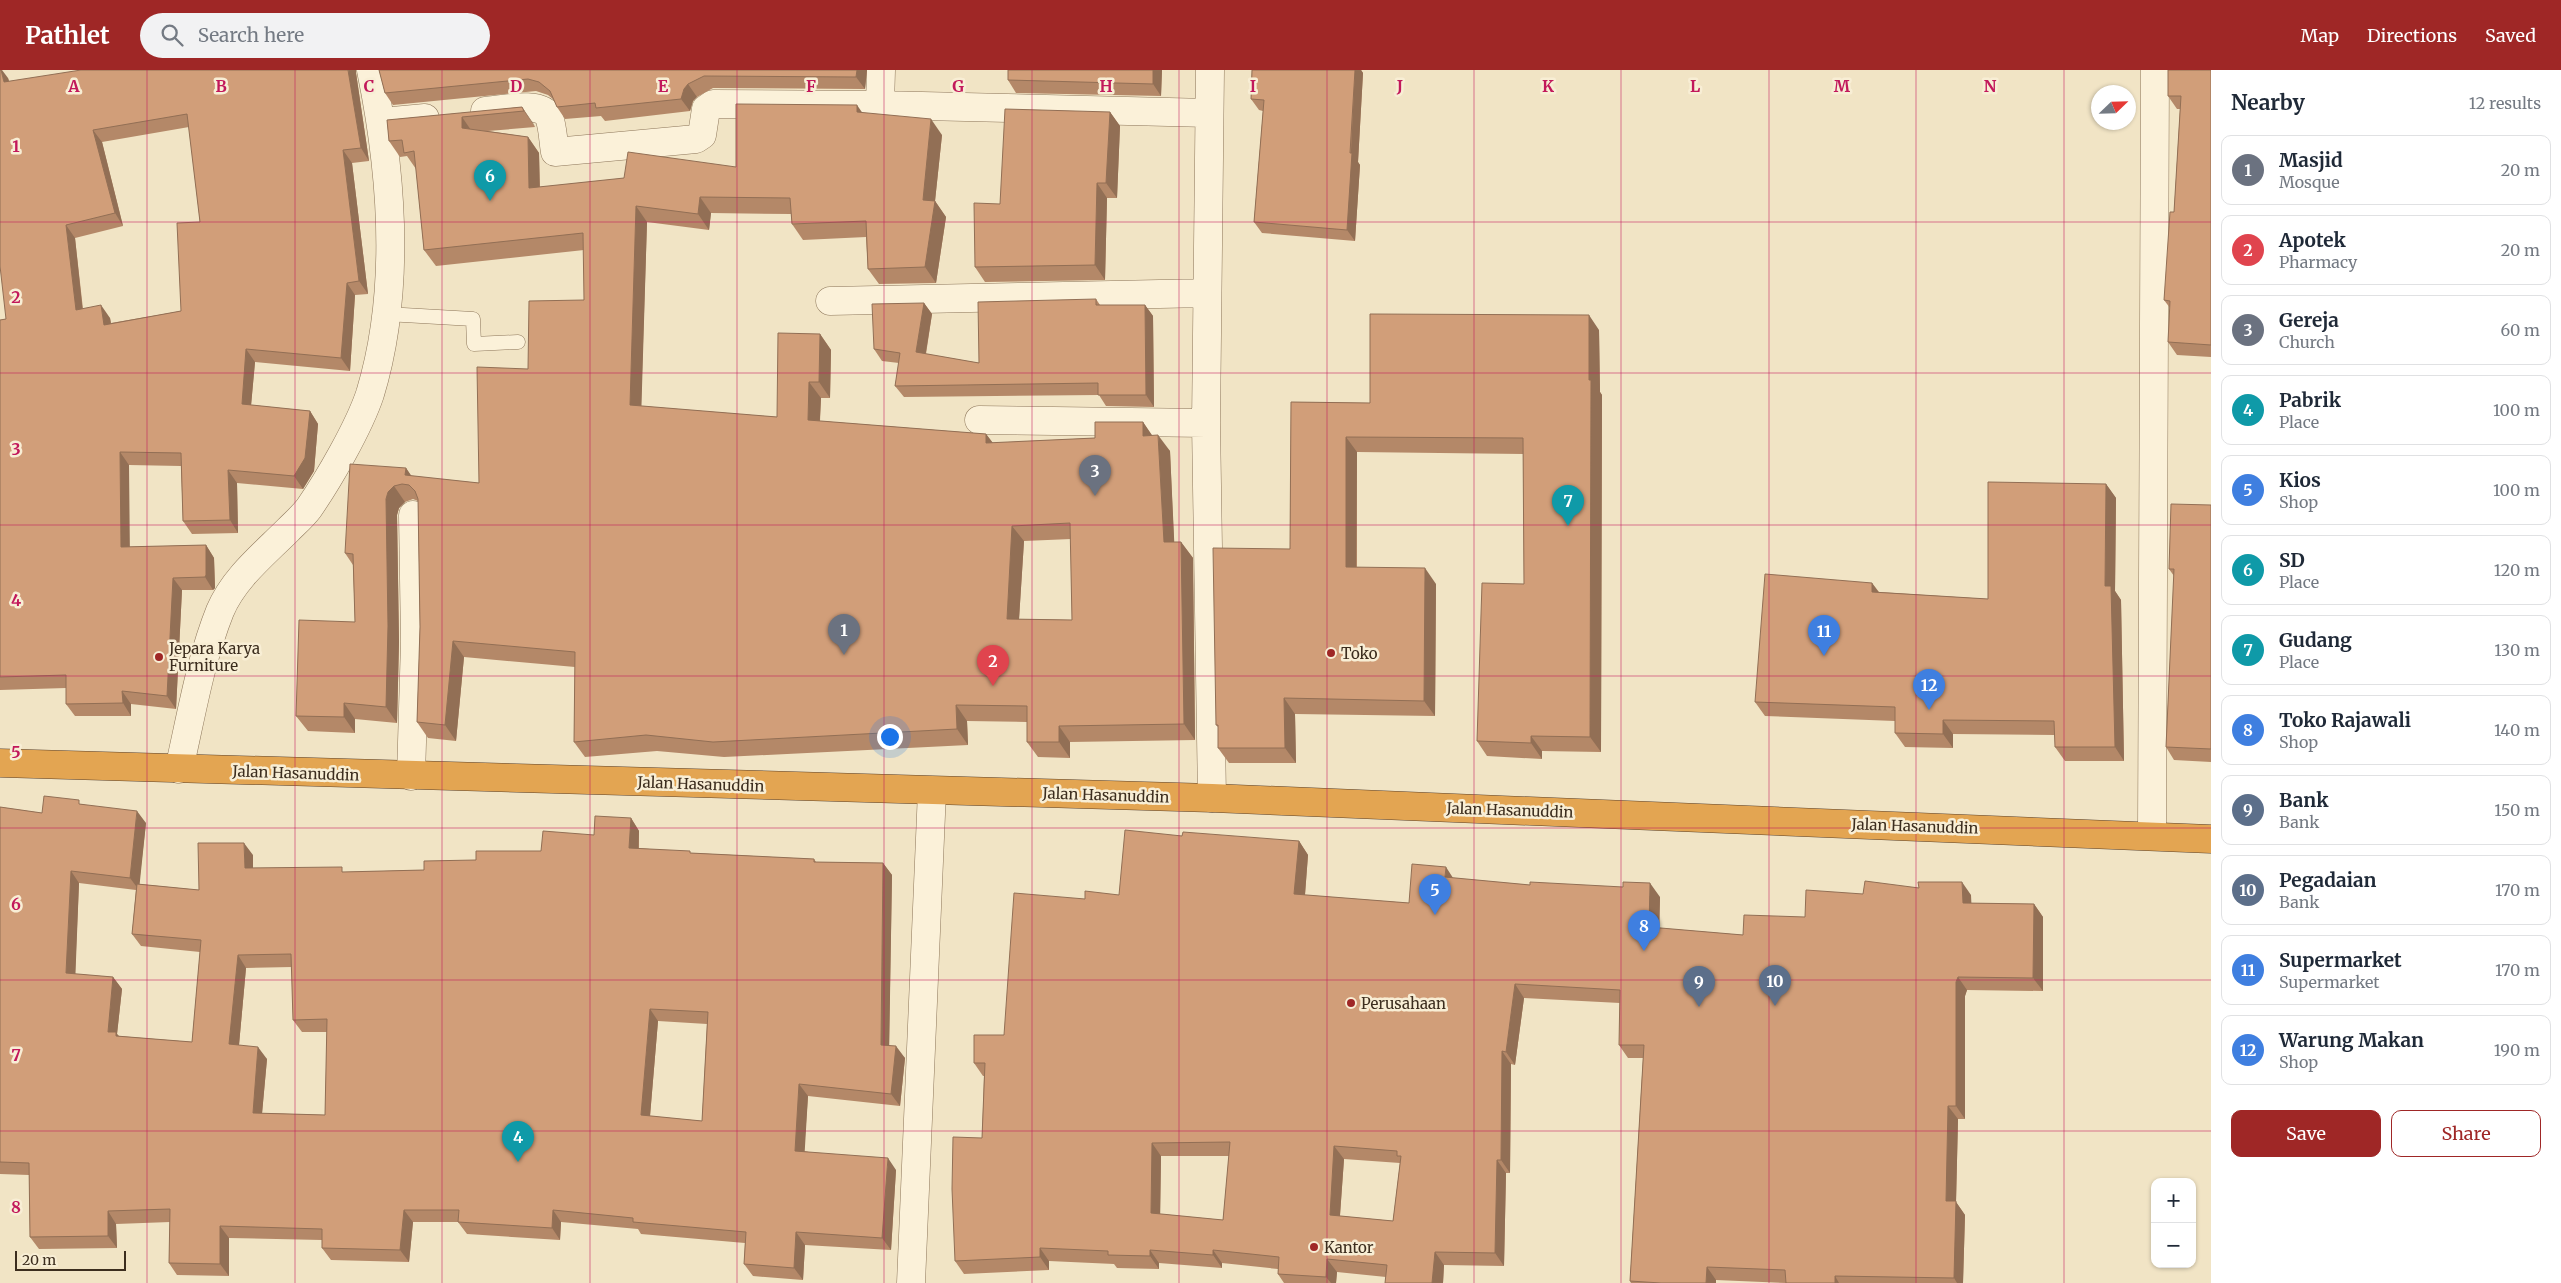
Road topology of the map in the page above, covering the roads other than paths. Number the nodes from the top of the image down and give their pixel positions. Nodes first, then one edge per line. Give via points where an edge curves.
1 (372, 70) edge
2 (881, 70) edge
3 (1210, 70) edge
4 (2155, 70) edge
5 (880, 105) junction
6 (1210, 113) junction
7 (382, 122) junction
8 (1207, 293) junction
9 (830, 301) dead end
10 (386, 314) junction
11 (518, 342) dead end
12 (979, 420) dead end
13 (1206, 423) junction
14 (413, 515) edge
15 (0, 763) edge
16 (179, 769) junction
17 (411, 776) junction
18 (932, 791) junction
19 (1212, 798) junction
20 (2152, 835) junction
21 (2211, 839) edge
22 (911, 1283) edge

1 - 7 street
2 - 5 street
3 - 6 street
4 - 20 street
5 - 6 street
5 - 7 street via 713,104 706,109 702,135 696,138 555,152 549,116 538,107
6 - 8 street
7 - 10 street via 388,205 389,298
8 - 9 street
8 - 13 street
10 - 11 lane via 473,319 474,344
10 - 16 street via 369,395 347,442 308,509 238,580 220,611
12 - 13 street
13 - 19 street
14 - 17 street via 415,642
15 - 16 highway, Jalan Hasanuddin
16 - 17 highway, Jalan Hasanuddin
17 - 18 highway, Jalan Hasanuddin
18 - 19 highway, Jalan Hasanuddin
18 - 22 street
19 - 20 highway, Jalan Hasanuddin
20 - 21 highway, Jalan Hasanuddin

